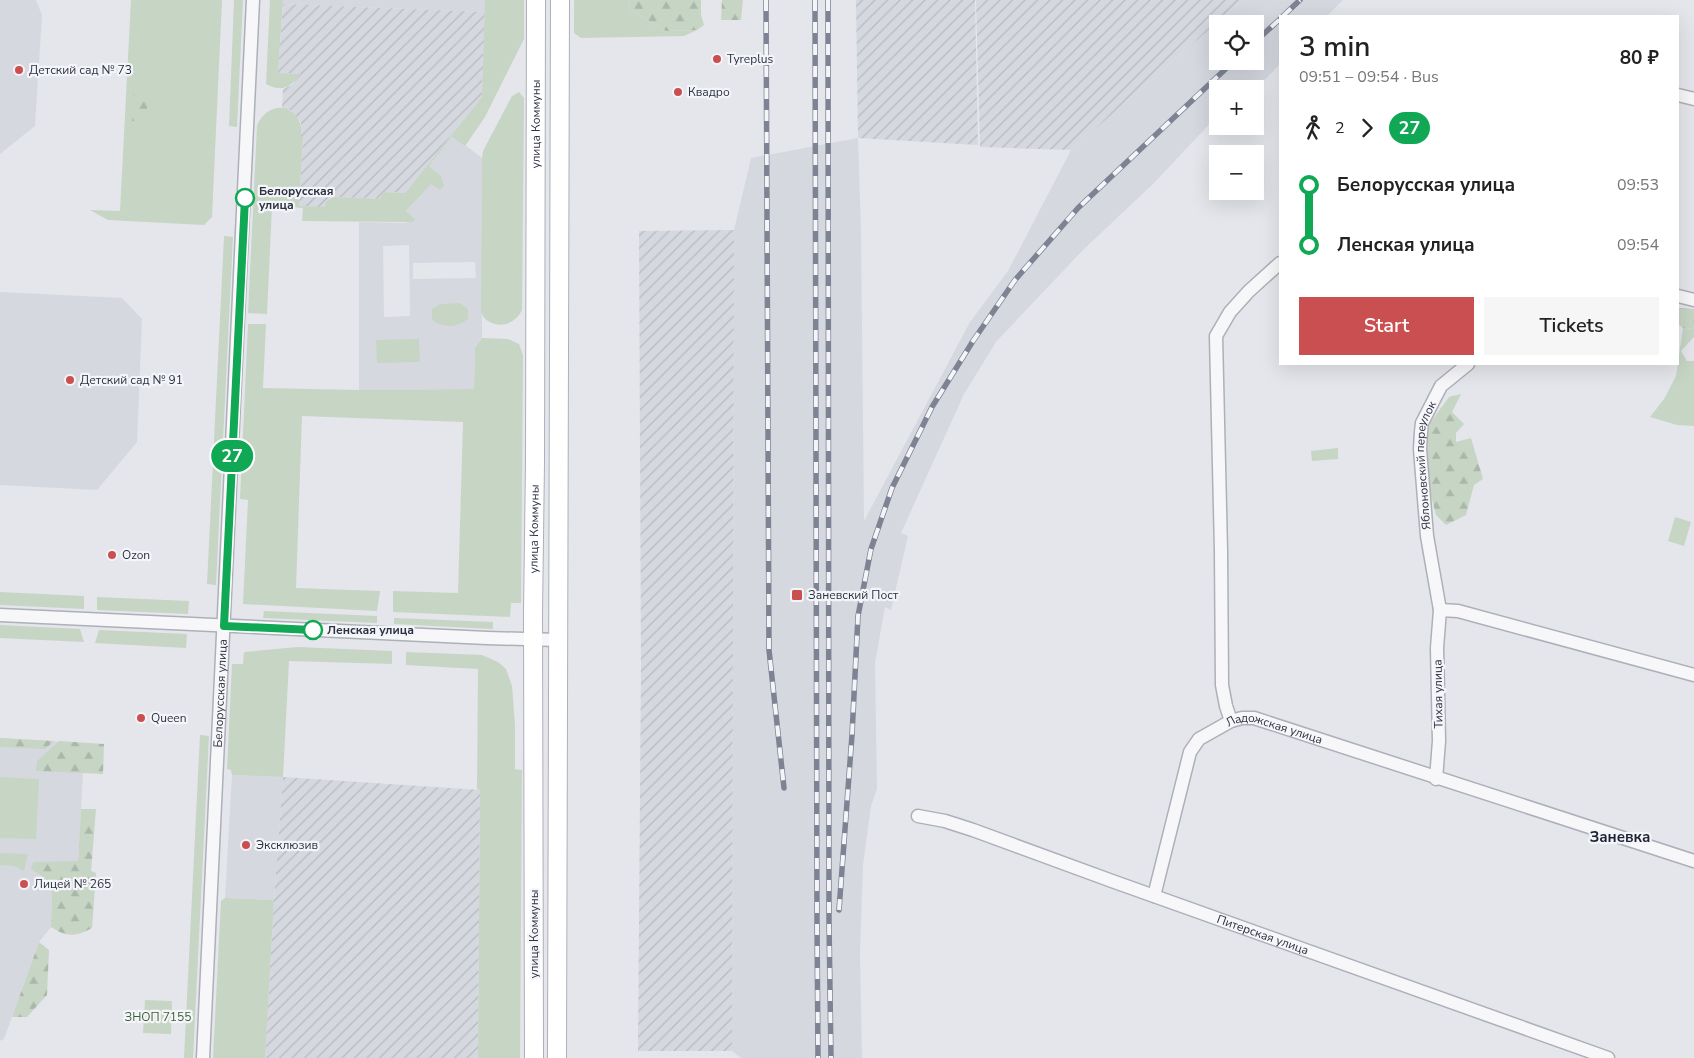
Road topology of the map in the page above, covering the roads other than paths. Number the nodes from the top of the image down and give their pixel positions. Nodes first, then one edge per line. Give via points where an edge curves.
1 (253, 0) edge
2 (536, 0) edge
3 (560, 0) edge
4 (1679, 95) edge
5 (1694, 99) edge
6 (1279, 264) edge
7 (1679, 296) edge
8 (1694, 300) edge
9 (1467, 365) edge
10 (1440, 610) junction
11 (0, 615) edge
12 (224, 626) junction
13 (533, 640) junction
14 (558, 640) junction
15 (1694, 675) edge
16 (1231, 721) junction
17 (1436, 778) junction
18 (918, 816) dead end
19 (1694, 861) edge
20 (1154, 896) junction
21 (203, 1058) edge
22 (534, 1058) edge
23 (557, 1058) edge
24 (1608, 1058) edge

1 - 12 street, Белорусская улица
2 - 13 street, улица Коммуны
3 - 14 street, улица Коммуны
4 - 5 street
6 - 16 street, Ладожская улица via 1248,291 1216,336 1222,685
7 - 8 street
9 - 10 street, Яблоновский переулок via 1441,386 1420,432 1426,536
10 - 15 street via 1458,611
10 - 17 street, Тихая улица
11 - 12 street
12 - 13 street
12 - 21 street, Белорусская улица
13 - 14 street
13 - 22 street, улица Коммуны
14 - 23 street, улица Коммуны
16 - 17 street, Ладожская улица via 1254,718
16 - 20 street via 1199,739 1190,752
17 - 19 street, Ладожская улица
18 - 20 street, Питерская улица via 973,830
20 - 24 street, Питерская улица

